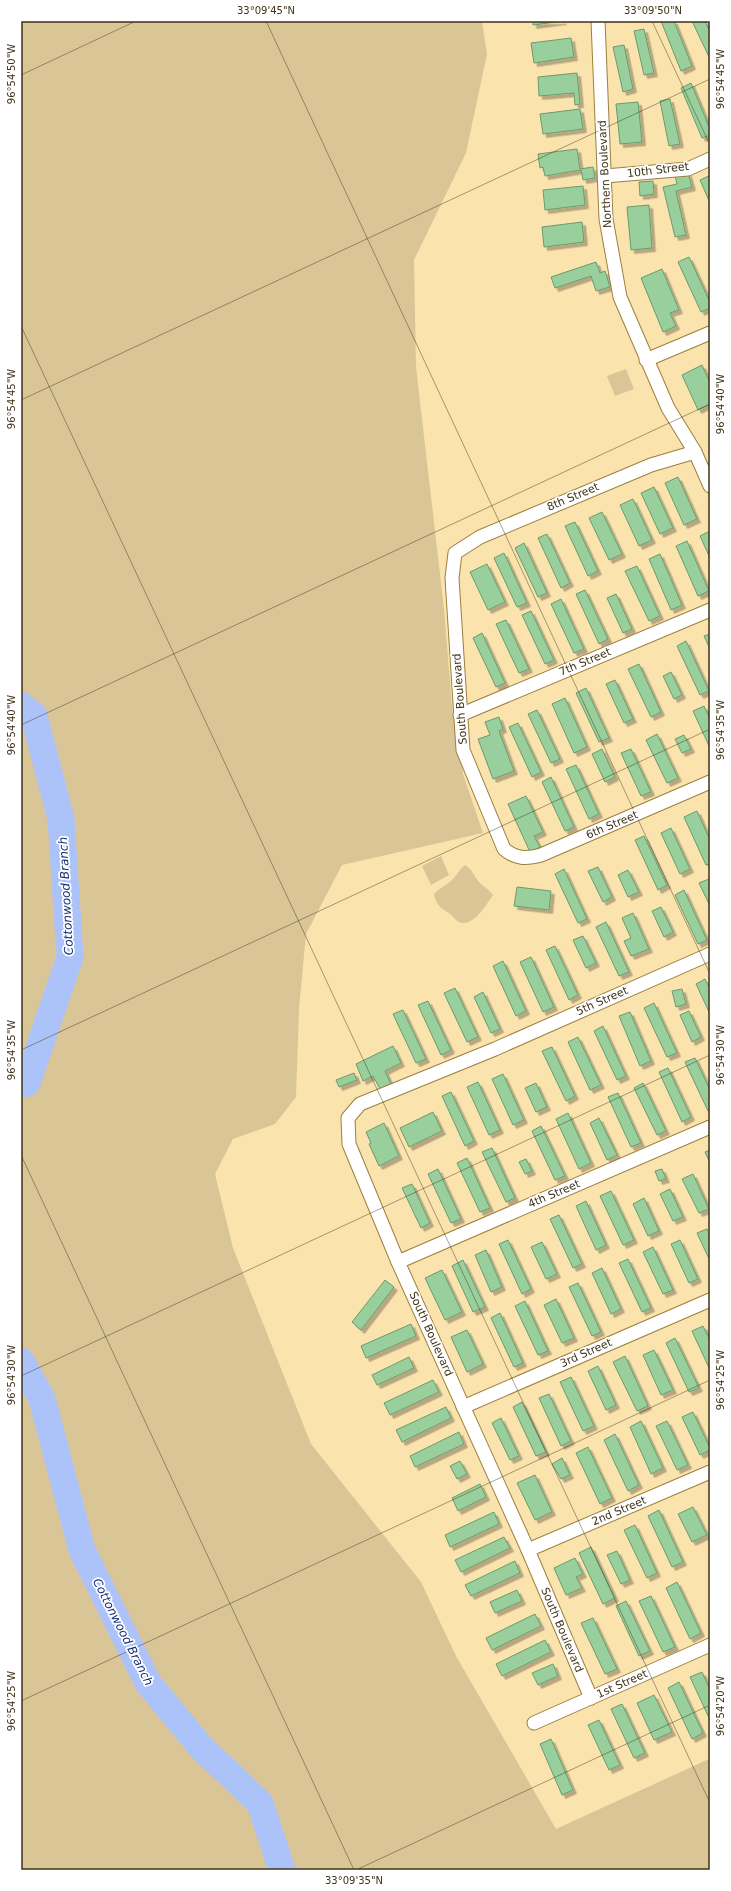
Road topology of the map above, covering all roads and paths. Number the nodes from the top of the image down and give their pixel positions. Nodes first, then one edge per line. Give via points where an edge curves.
1 (602, 22) edge
2 (710, 159) edge
3 (605, 176) junction
4 (710, 333) edge
5 (646, 360) junction
6 (695, 452) junction
7 (710, 486) edge
8 (455, 553) joint
9 (710, 610) edge
10 (460, 714) junction
11 (710, 782) edge
12 (513, 856) joint
13 (710, 954) edge
14 (495, 1048) joint
15 (710, 1127) edge
16 (398, 1262) junction
17 (710, 1300) edge
18 (463, 1407) junction
19 (710, 1472) edge
20 (528, 1550) junction
21 (710, 1645) edge
22 (591, 1698) junction
23 (534, 1723) dead end

1 - 3 street, Northern Boulevard
2 - 3 street, 10th Street via 688,169
3 - 5 street, Northern Boulevard via 606,219 620,297
4 - 5 street
5 - 6 street, Northern Boulevard via 668,408
6 - 7 street, Northern Boulevard
6 - 8 street, 8th Street via 651,465 564,500 480,537
8 - 10 street, South Boulevard via 452,578
9 - 10 street, 7th Street
10 - 12 street, South Boulevard via 463,750 504,849
11 - 12 street, 6th Street via 541,855 528,859
13 - 14 street, 5th Street
14 - 16 street, South Boulevard via 360,1104 348,1118 349,1144
15 - 16 street, 4th Street
16 - 18 street, South Boulevard
17 - 18 street, 3rd Street
18 - 20 street, South Boulevard
19 - 20 street, 2nd Street
20 - 22 street, South Boulevard
21 - 22 street, 1st Street
22 - 23 street, 1st Street

